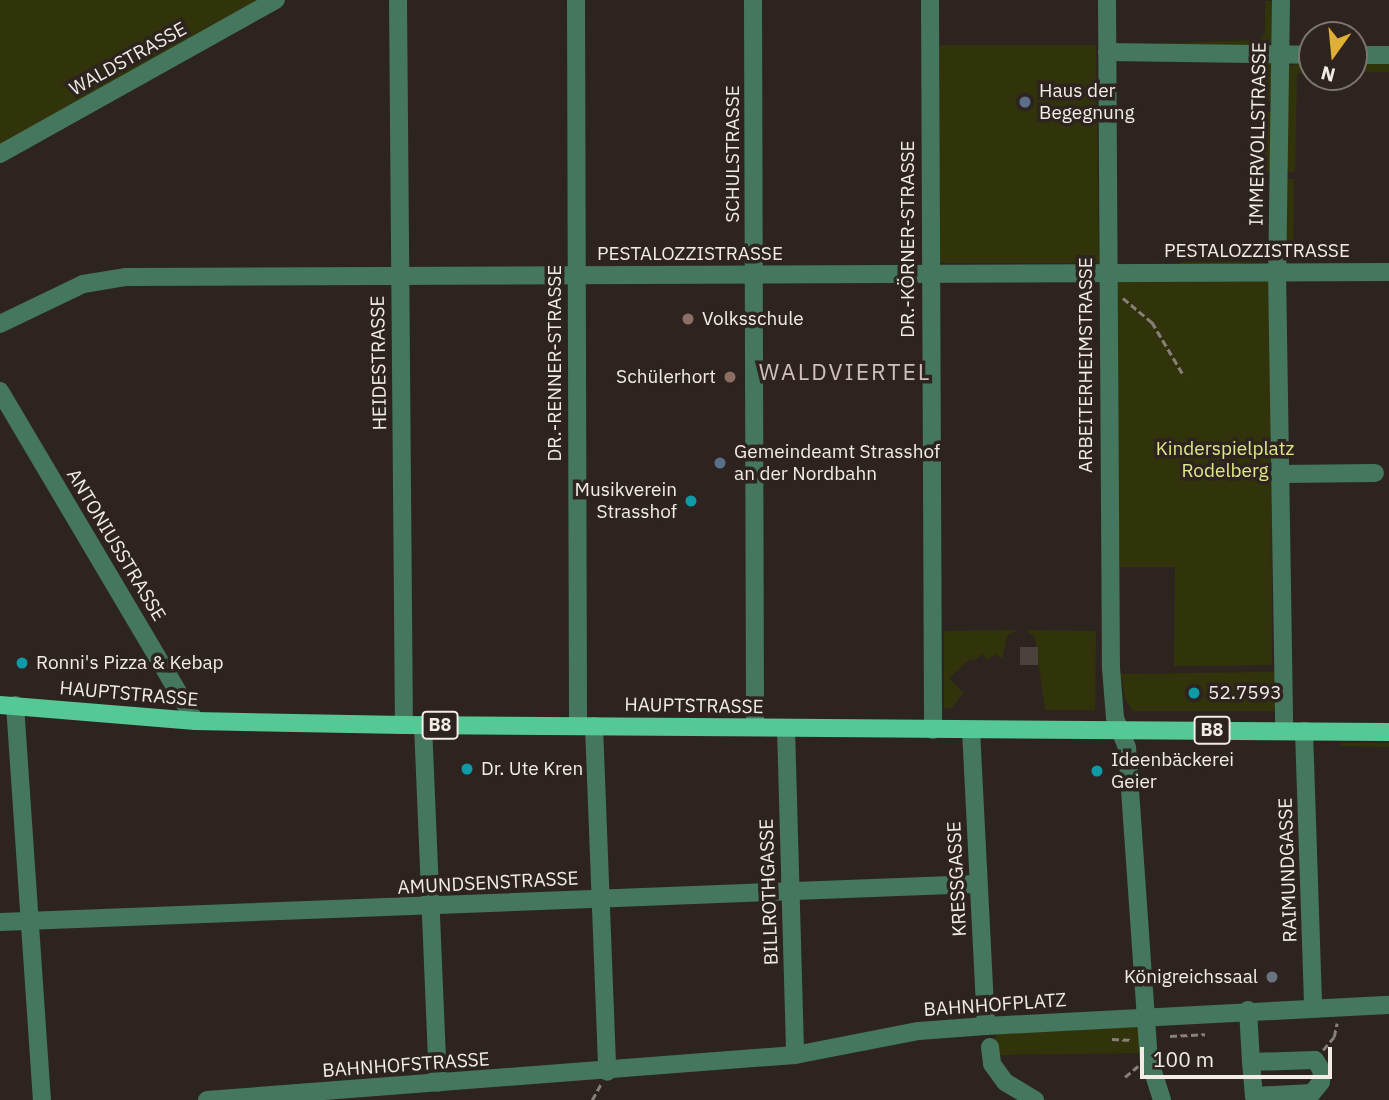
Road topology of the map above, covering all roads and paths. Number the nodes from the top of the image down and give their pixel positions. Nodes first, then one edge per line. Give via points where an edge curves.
1 (276, 0) edge
2 (398, 0) edge
3 (576, 0) edge
4 (753, 0) edge
5 (930, 0) edge
6 (1107, 0) edge
7 (1281, 0) edge
8 (1107, 52) junction
9 (1280, 55) junction
10 (1298, 55) edge
11 (1368, 55) edge
12 (1389, 55) edge
13 (0, 154) edge
14 (1277, 271) junction
15 (1389, 272) edge
16 (929, 273) junction
17 (399, 275) junction
18 (575, 276) junction
19 (755, 276) junction
20 (1107, 279) junction
21 (0, 324) edge
22 (1184, 376) dead end
23 (0, 391) edge
24 (1375, 473) dead end
25 (1280, 474) junction
26 (7, 705) edge
27 (195, 721) junction
28 (404, 725) junction
29 (423, 725) junction
30 (586, 726) junction
31 (755, 727) junction
32 (786, 728) junction
33 (933, 730) junction
34 (971, 730) junction
35 (1119, 730) junction
36 (1284, 731) junction
37 (1304, 731) junction
38 (1389, 732) edge
39 (978, 884) junction
40 (790, 894) junction
41 (603, 899) junction
42 (433, 903) junction
43 (30, 920) junction
44 (0, 922) edge
45 (1389, 1005) edge
46 (1336, 1007) junction
47 (1313, 1008) junction
48 (1248, 1010) junction
49 (1146, 1016) junction
50 (986, 1026) junction
51 (1205, 1034) dead end
52 (1170, 1036) dead end
53 (1112, 1039) dead end
54 (1137, 1040) dead end
55 (990, 1047) dead end
56 (795, 1055) junction
57 (1315, 1060) junction
58 (1251, 1062) junction
59 (607, 1072) junction
60 (438, 1083) junction
61 (42, 1100) edge
62 (207, 1100) edge
63 (1035, 1100) edge
64 (1162, 1100) edge

1 - 13 street, WALDSTRASSE
2 - 17 street, HEIDESTRASSE
3 - 18 street, DR.-RENNER-STRASSE
4 - 19 street, SCHULSTRASSE
5 - 16 street, DR.-KÖRNER-STRASSE
6 - 8 street, ARBEITERHEIMSTRASSE
7 - 9 street, IMMERVOLLSTRASSE
8 - 9 street
8 - 20 street, ARBEITERHEIMSTRASSE
9 - 10 street
9 - 14 street, IMMERVOLLSTRASSE
11 - 12 street
14 - 15 street, PESTALOZZISTRASSE
14 - 20 street, PESTALOZZISTRASSE
14 - 25 street, IMMERVOLLSTRASSE
16 - 19 street, PESTALOZZISTRASSE
16 - 20 street, PESTALOZZISTRASSE
16 - 33 street, DR.-KÖRNER-STRASSE
17 - 18 street, PESTALOZZISTRASSE
17 - 21 street, PESTALOZZISTRASSE via 125,277 83,284
17 - 28 street, HEIDESTRASSE
18 - 19 street, PESTALOZZISTRASSE
18 - 30 street, DR.-RENNER-STRASSE
19 - 31 street, SCHULSTRASSE
20 - 22 path via 1152,323
20 - 35 street, ARBEITERHEIMSTRASSE via 1110,632
23 - 27 street, ANTONIUSSTRASSE
24 - 25 street
25 - 36 street, IMMERVOLLSTRASSE
26 - 27 main road, HAUPTSTRASSE / B8
26 - 43 street
27 - 28 main road, HAUPTSTRASSE / B8
28 - 29 main road, HAUPTSTRASSE / B8
29 - 30 main road, HAUPTSTRASSE / B8
29 - 42 street
30 - 31 main road, HAUPTSTRASSE / B8
30 - 41 street, DR.-RENNER-STRASSE
31 - 32 main road, HAUPTSTRASSE / B8
32 - 33 main road, HAUPTSTRASSE / B8
32 - 40 street, BILLROTHGASSE
33 - 34 main road, HAUPTSTRASSE / B8
34 - 35 main road, HAUPTSTRASSE / B8
34 - 39 street, KRESSGASSE
35 - 36 main road, HAUPTSTRASSE / B8
35 - 49 street, ARBEITERHEIMSTRASSE via 1127,747
36 - 37 main road, HAUPTSTRASSE / B8
37 - 38 main road, HAUPTSTRASSE / B8
37 - 47 street, RAIMUNDGASSE
39 - 40 street, AMUNDSENSTRASSE
39 - 50 street, KRESSGASSE
40 - 41 street, AMUNDSENSTRASSE
40 - 56 street, BILLROTHGASSE
41 - 42 street, AMUNDSENSTRASSE
41 - 59 street, DR.-RENNER-STRASSE
42 - 43 street, AMUNDSENSTRASSE
42 - 60 street
43 - 44 street, AMUNDSENSTRASSE
43 - 61 street
45 - 46 street, BAHNHOFPLATZ
46 - 47 street, BAHNHOFPLATZ
46 - 57 path via 1338,1030
47 - 48 street, BAHNHOFPLATZ
48 - 49 street, BAHNHOFPLATZ
48 - 58 street
49 - 50 street, BAHNHOFPLATZ
49 - 64 street, ARBEITERHEIMSTRASSE via 1149,1059
50 - 56 street, BAHNHOFPLATZ via 919,1031
51 - 52 path
53 - 54 path
55 - 63 street via 992,1064 1005,1082
56 - 59 street, BAHNHOFPLATZ
57 - 58 street
57 - 58 street via 1322,1071 1321,1082 1312,1093 1254,1096
59 - 60 street, BAHNHOFSTRASSE
60 - 62 street, BAHNHOFSTRASSE

